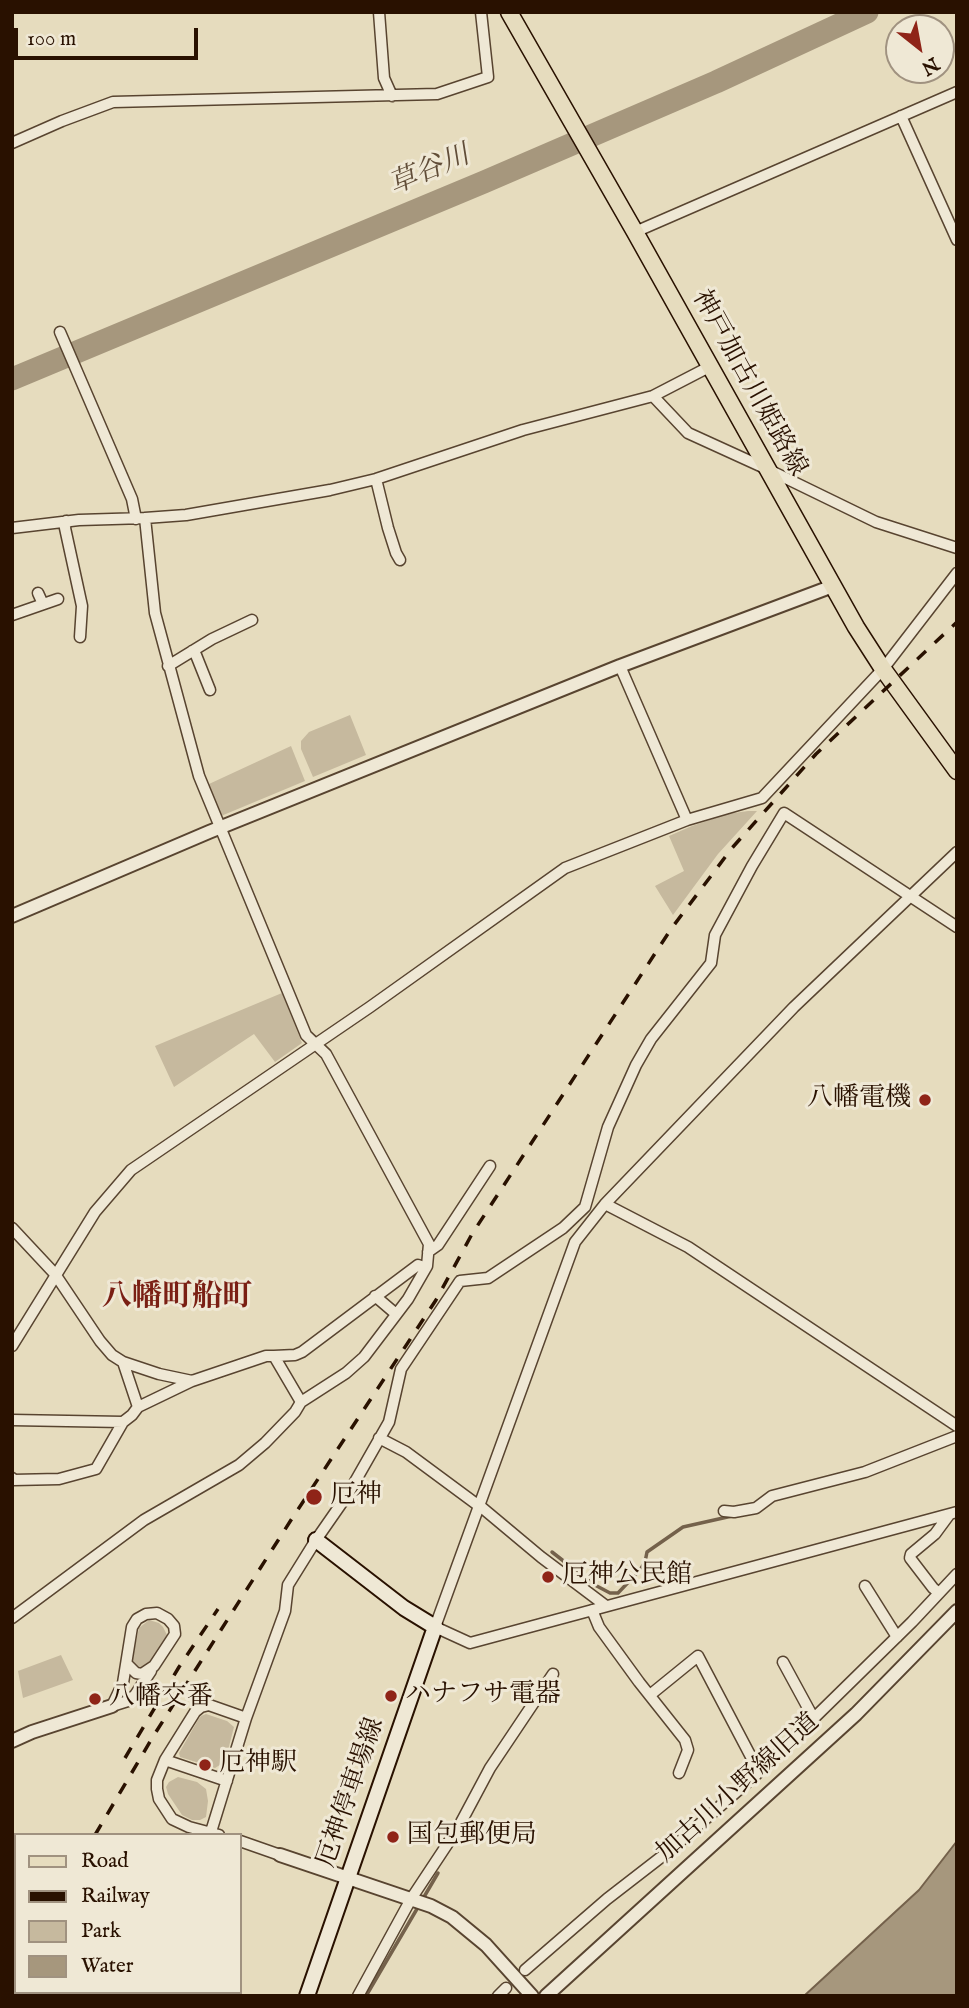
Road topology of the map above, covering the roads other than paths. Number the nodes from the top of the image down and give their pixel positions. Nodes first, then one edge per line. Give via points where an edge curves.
1 (379, 12) edge
2 (481, 12) edge
3 (509, 12) edge
4 (957, 92) edge
5 (392, 96) junction
6 (901, 116) junction
7 (12, 143) edge
8 (635, 232) junction
9 (957, 240) edge
10 (60, 332) dead end
11 (709, 367) junction
12 (653, 397) junction
13 (768, 468) junction
14 (376, 480) junction
15 (140, 519) junction
16 (66, 521) junction
17 (12, 528) edge
18 (957, 548) edge
19 (400, 560) dead end
20 (957, 573) edge
21 (833, 586) junction
22 (38, 593) dead end
23 (58, 599) dead end
24 (43, 604) junction
25 (12, 615) edge
26 (251, 620) dead end
27 (80, 637) dead end
28 (192, 651) junction
29 (168, 666) junction
30 (620, 666) junction
31 (883, 669) junction
32 (210, 690) dead end
33 (957, 771) edge
34 (687, 820) junction
35 (219, 828) junction
36 (957, 852) edge
37 (910, 895) junction
38 (12, 916) edge
39 (957, 927) edge
40 (315, 1044) junction
41 (490, 1166) dead end
42 (605, 1204) junction
43 (585, 1207) junction
44 (595, 1216) junction
45 (12, 1228) edge
46 (428, 1252) junction
47 (426, 1268) junction
48 (55, 1274) junction
49 (376, 1296) junction
50 (396, 1314) junction
51 (12, 1346) edge
52 (274, 1356) junction
53 (122, 1362) junction
54 (192, 1381) junction
55 (301, 1402) junction
56 (138, 1407) junction
57 (12, 1420) edge
58 (123, 1422) junction
59 (957, 1426) edge
60 (957, 1436) edge
61 (379, 1438) junction
62 (12, 1478) edge
63 (480, 1506) junction
64 (724, 1511) dead end
65 (953, 1513) edge
66 (316, 1540) junction
67 (957, 1574) edge
68 (865, 1586) dead end
69 (939, 1593) junction
70 (606, 1606) junction
71 (592, 1610) junction
72 (957, 1611) edge
73 (12, 1618) edge
74 (435, 1628) junction
75 (897, 1637) junction
76 (783, 1662) dead end
77 (127, 1664) junction
78 (154, 1666) junction
79 (552, 1674) dead end
80 (650, 1695) junction
81 (112, 1706) junction
82 (246, 1717) junction
83 (814, 1719) junction
84 (12, 1741) edge
85 (165, 1760) junction
86 (759, 1772) junction
87 (679, 1773) dead end
88 (227, 1781) junction
89 (210, 1833) edge
90 (213, 1833) edge
91 (242, 1843) edge
92 (280, 1855) joint
93 (349, 1878) junction
94 (411, 1899) junction
95 (525, 1970) dead end
96 (307, 1996) edge
97 (358, 1996) edge
98 (532, 1996) edge
99 (546, 1996) edge

1 - 5 street via 384,78
2 - 5 street via 488,77 437,94
3 - 8 main road, 神戸加古川姫路線
4 - 6 street
5 - 7 street via 113,102
6 - 8 street
6 - 9 street
8 - 11 main road, 神戸加古川姫路線
10 - 15 street
11 - 12 street
11 - 13 main road, 神戸加古川姫路線
12 - 13 street via 688,433
12 - 14 street via 523,430
13 - 18 street via 876,522
13 - 21 main road, 神戸加古川姫路線
14 - 15 street
14 - 19 street
15 - 16 street
15 - 29 street
16 - 17 street
16 - 27 street via 82,607
20 - 31 street
21 - 30 street
21 - 31 main road, 神戸加古川姫路線
22 - 24 street
23 - 24 street
24 - 25 street
26 - 28 street
28 - 29 street
28 - 32 street
29 - 35 street
30 - 34 street
30 - 35 street
31 - 33 main road, 神戸加古川姫路線
31 - 34 street via 762,798
34 - 40 street via 565,868
35 - 38 street
35 - 40 street via 306,1035
36 - 37 street
37 - 39 street
37 - 42 street via 794,1007
37 - 43 street via 784,813 715,935 711,963 636,1065 608,1127
40 - 46 street via 326,1054 429,1244
40 - 48 street via 131,1170 95,1212
41 - 46 street via 438,1245
42 - 44 street
42 - 59 street via 688,1247
43 - 44 street
43 - 61 street via 563,1228 488,1278 460,1281 401,1369 389,1422
44 - 63 street via 575,1242
45 - 48 street
46 - 47 street
47 - 49 street via 418,1265
47 - 50 street
48 - 51 street
48 - 53 street via 100,1340
49 - 50 street
49 - 52 street via 302,1352
50 - 55 street via 364,1357
52 - 54 street
52 - 55 street
53 - 54 street
53 - 56 street
54 - 56 street
55 - 73 street via 239,1465 144,1520
56 - 58 street
57 - 58 street
58 - 62 street via 96,1469 59,1479
60 - 64 street via 865,1472 772,1496 756,1508
61 - 63 street via 406,1451
61 - 66 street
63 - 70 street
63 - 74 street
65 - 69 street via 910,1558
65 - 70 street
66 - 74 main road
66 - 82 street via 288,1585 285,1611
67 - 69 street
68 - 75 street
69 - 75 street
70 - 71 street
71 - 74 street via 470,1643
71 - 80 street via 599,1627
72 - 99 street, 加古川小野線旧道 via 856,1714
74 - 93 main road, 厄神停車場線
75 - 83 street
76 - 83 street
77 - 78 street via 136,1674
77 - 78 street via 132,1626 146,1614 157,1613 168,1619 175,1634
77 - 81 street
78 - 81 street via 135,1695
79 - 94 street
80 - 86 street via 698,1656
80 - 87 street via 685,1740 688,1750
81 - 84 street
82 - 85 street via 209,1705 201,1707
82 - 88 street
83 - 86 street
85 - 88 street
85 - 89 street via 156,1789 164,1809 172,1819
86 - 95 street
88 - 90 street
91 - 92 street
92 - 93 street
93 - 94 street
93 - 96 main road, 厄神停車場線
94 - 97 street
94 - 98 street via 452,1917 470,1931

